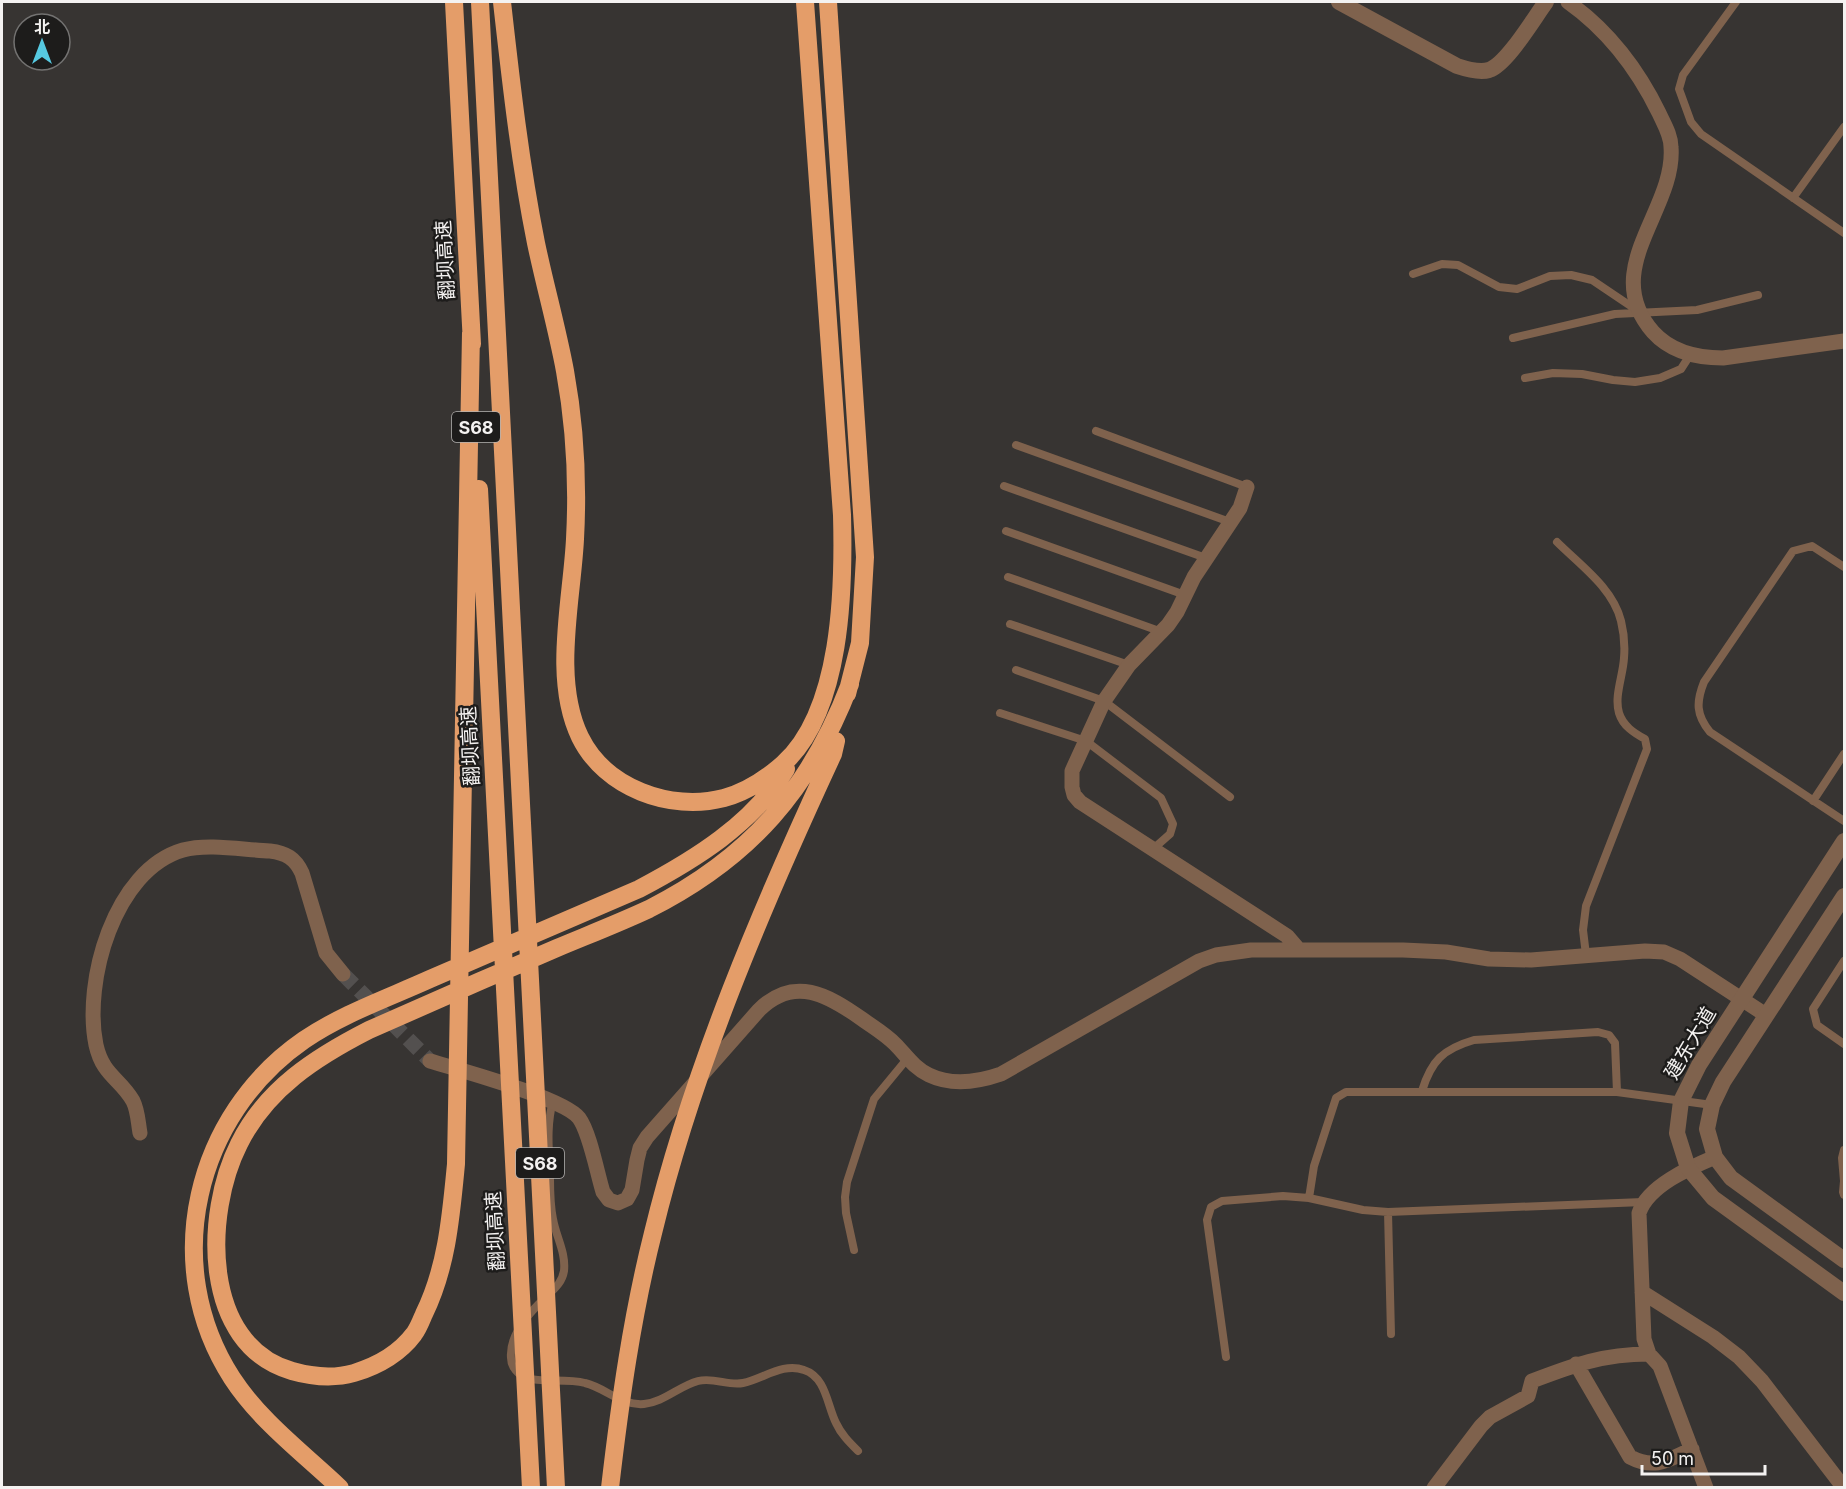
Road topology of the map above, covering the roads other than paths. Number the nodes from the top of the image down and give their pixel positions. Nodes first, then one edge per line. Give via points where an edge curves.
1 (454, 2) edge
2 (480, 2) edge
3 (502, 2) edge
4 (805, 2) edge
5 (828, 2) edge
6 (1339, 2) edge
7 (1546, 2) edge
8 (1736, 2) edge
9 (1571, 4) edge
10 (1845, 127) edge
11 (1793, 198) junction
12 (1845, 233) edge
13 (1413, 274) dead end
14 (1758, 295) dead end
15 (1640, 312) junction
16 (471, 333) junction
17 (1513, 338) dead end
18 (1845, 341) edge
19 (1690, 355) junction
20 (1525, 378) dead end
21 (1096, 431) dead end
22 (1016, 445) dead end
23 (1004, 486) dead end
24 (1247, 487) joint
25 (1230, 522) junction
26 (1006, 531) dead end
27 (1557, 542) dead end
28 (1207, 559) junction
29 (1845, 567) edge
30 (1008, 578) dead end
31 (1186, 595) junction
32 (1010, 624) dead end
33 (1162, 632) junction
34 (1129, 665) junction
35 (1016, 670) dead end
36 (850, 684) junction
37 (1104, 700) junction
38 (1000, 713) dead end
39 (1086, 741) junction
40 (803, 742) junction
41 (1845, 754) edge
42 (1230, 797) dead end
43 (1813, 801) junction
44 (1845, 821) edge
45 (1845, 841) edge
46 (1153, 849) junction
47 (1845, 896) edge
48 (1299, 950) junction
49 (1587, 956) junction
50 (1845, 961) edge
51 (343, 974) tunnel mouth
52 (1742, 999) junction
53 (1766, 1015) junction
54 (1845, 1044) edge
55 (907, 1059) junction
56 (430, 1061) tunnel mouth
57 (1422, 1091) junction
58 (1617, 1092) junction
59 (553, 1101) junction
60 (1681, 1101) junction
61 (1712, 1105) junction
62 (140, 1133) dead end
63 (1845, 1150) edge
64 (1714, 1157) junction
65 (1688, 1168) junction
66 (1844, 1181) edge
67 (1845, 1195) edge
68 (1309, 1198) junction
69 (1643, 1203) junction
70 (1388, 1212) junction
71 (854, 1250) dead end
72 (1845, 1260) edge
73 (1642, 1292) junction
74 (1845, 1293) edge
75 (1392, 1334) dead end
76 (1649, 1354) junction
77 (1226, 1357) dead end
78 (1576, 1364) junction
79 (1692, 1449) junction
80 (858, 1451) dead end
81 (340, 1488) edge
82 (531, 1488) edge
83 (556, 1488) edge
84 (610, 1488) edge
85 (1434, 1488) edge
86 (1706, 1488) edge
87 (1844, 1488) edge

1 - 16 highway, 翻坝高速 / S68
2 - 83 highway, S68
3 - 40 highway via 528,203 572,415 577,501 567,629 567,694 580,737 610,774 630,787 676,801 701,802 748,788 768,776
4 - 40 highway via 843,557 839,635 819,708
5 - 36 highway via 865,557 860,643
6 - 7 street via 1457,66 1472,70 1489,70 1502,61
8 - 11 lane via 1683,75 1679,89 1691,122 1701,134
9 - 15 street via 1606,33 1632,63 1669,135 1665,187 1641,242 1634,272
10 - 11 lane
11 - 12 lane
13 - 15 lane via 1442,264 1458,265 1499,287 1517,289 1550,276 1571,275 1592,280
14 - 15 lane via 1697,310
15 - 17 lane via 1615,314
15 - 19 street via 1659,338
16 - 36 highway via 461,864 456,1164 445,1251 434,1293 415,1334 394,1354 369,1368 342,1377 311,1377 282,1368 258,1354 240,1334 227,1310 217,1268 217,1226 224,1184 235,1154 262,1108 293,1076 329,1050 369,1029 649,909 715,870 772,819 797,788 835,722
16 - 82 highway, 翻坝高速 / S68
18 - 19 street via 1724,358
19 - 20 lane via 1681,369 1635,382 1582,374 1553,373
21 - 24 lane
22 - 25 lane
23 - 28 lane
24 - 25 street
25 - 28 street
26 - 31 lane
27 - 49 lane via 1615,604 1624,639 1617,702 1626,726 1645,739 1647,749 1586,906 1583,930
28 - 31 street
29 - 43 lane via 1812,546 1793,551 1704,682 1697,708 1710,732
30 - 33 lane
31 - 33 street
32 - 34 lane
33 - 34 street
34 - 37 street
35 - 37 lane
36 - 84 highway via 832,754 779,870 707,1054 678,1142 653,1233 629,1348
37 - 39 street
37 - 42 lane
38 - 39 lane
39 - 46 street via 1072,771 1074,795
39 - 46 lane via 1161,798 1173,824 1170,834
40 - 81 highway via 759,804 705,851 639,889 359,1010 313,1035 257,1080 223,1128 201,1183 196,1215 196,1281 203,1314 232,1377 253,1404
41 - 43 lane
43 - 44 lane
45 - 52 street, 建东大道
46 - 48 street via 1287,936
47 - 53 street
48 - 49 street via 1403,950 1531,960
48 - 55 street via 1251,950 1199,961 1014,1068 987,1079 941,1080 927,1075
49 - 52 street via 1664,952
50 - 54 lane via 1813,1009 1817,1025
51 - 62 street via 326,953 302,873 291,857 270,851 204,848 175,853 150,868 115,914 102,949 95,985 96,1044 101,1062 132,1099
52 - 53 street
52 - 60 street, 建东大道 via 1699,1065
53 - 61 street
55 - 59 street via 881,1032 832,1000 799,990 776,996 759,1010 647,1137 639,1154 632,1190 627,1199 618,1203 603,1192 579,1118
55 - 71 lane via 874,1099 847,1182 846,1213
56 - 59 street
57 - 58 lane
57 - 58 lane via 1427,1073 1454,1046 1474,1041 1598,1032 1609,1035 1615,1043
57 - 68 lane via 1340,1094 1314,1166
58 - 60 lane
59 - 80 lane via 548,1133 551,1202 564,1253 564,1274 518,1329 510,1360 516,1371 527,1378 586,1383 633,1404 648,1404 697,1381 737,1383 790,1368 805,1370 816,1377 835,1422
60 - 61 lane
60 - 65 street, 建东大道 via 1677,1133
61 - 64 street via 1707,1129
63 - 66 lane
64 - 65 street
64 - 72 street via 1731,1178
65 - 69 street
65 - 74 street, 建东大道 via 1713,1198
66 - 67 lane
68 - 70 lane
68 - 77 lane via 1222,1201 1211,1207 1207,1220
69 - 70 lane
69 - 73 street
70 - 75 lane
73 - 76 street via 1644,1339
73 - 87 street via 1739,1357
76 - 78 street via 1602,1357
76 - 79 street via 1660,1366
78 - 79 street via 1630,1457 1657,1464
78 - 85 street via 1532,1382 1528,1396 1490,1417
79 - 86 street

